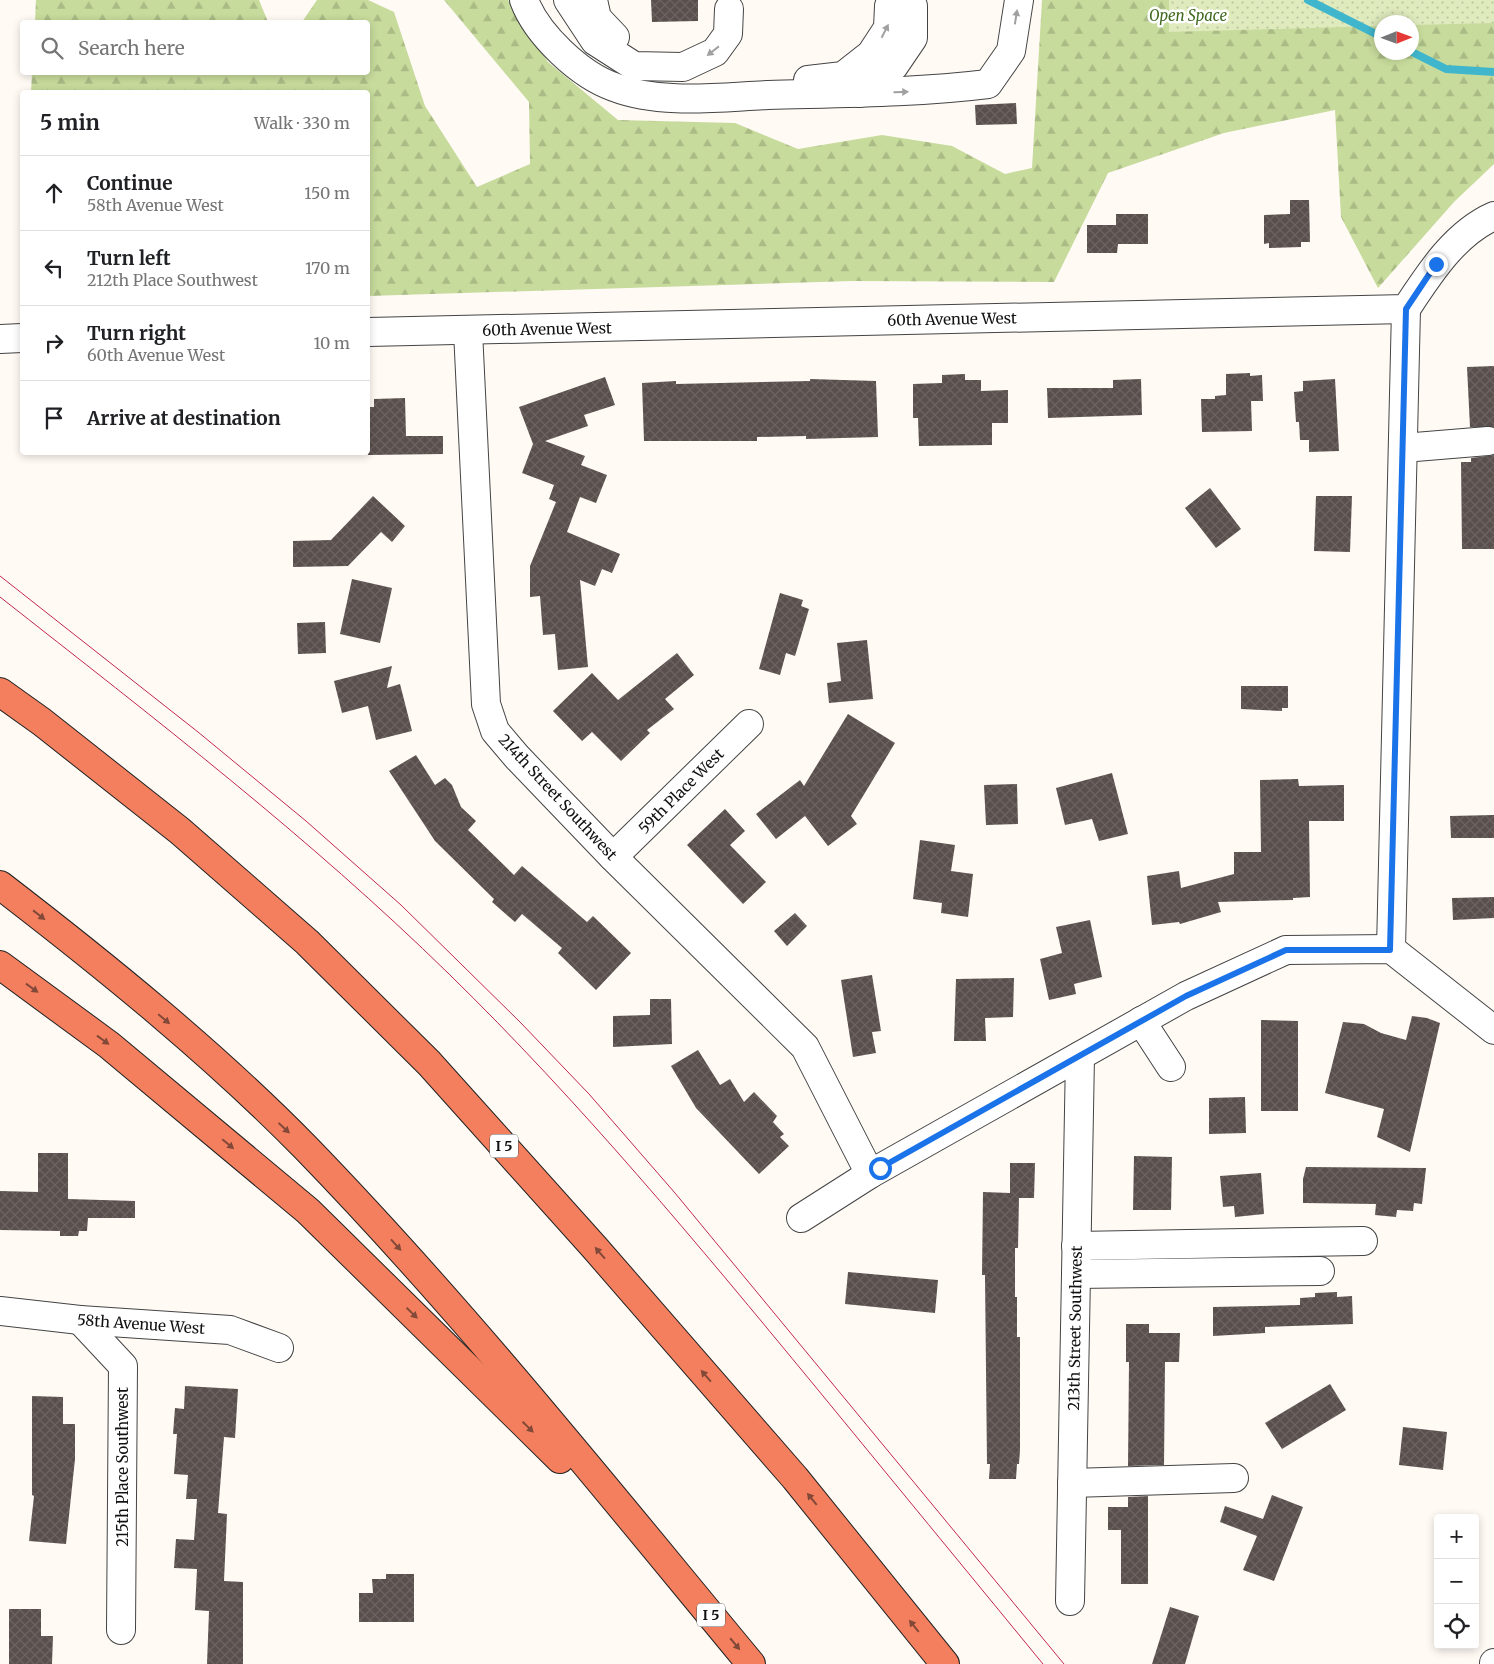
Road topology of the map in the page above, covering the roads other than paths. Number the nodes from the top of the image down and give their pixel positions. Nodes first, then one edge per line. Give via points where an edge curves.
1 (524, 0) edge
2 (539, 0) edge
3 (568, 0) edge
4 (593, 0) edge
5 (1019, 0) edge
6 (729, 9) dead end
7 (683, 67) junction
8 (860, 93) junction
9 (1494, 216) edge
10 (1406, 309) junction
11 (468, 331) junction
12 (370, 332) edge
13 (20, 338) edge
14 (0, 339) edge
15 (1488, 441) dead end
16 (1402, 448) junction
17 (0, 692) edge
18 (749, 724) dead end
19 (614, 857) junction
20 (0, 885) edge
21 (1390, 950) junction
22 (0, 965) edge
23 (1141, 1021) junction
24 (1494, 1030) edge
25 (1080, 1056) junction
26 (1171, 1067) dead end
27 (870, 1174) junction
28 (801, 1218) dead end
29 (1363, 1241) dead end
30 (1076, 1246) junction
31 (1320, 1271) dead end
32 (1076, 1274) junction
33 (0, 1311) edge
34 (80, 1320) junction
35 (279, 1348) dead end
36 (1234, 1478) dead end
37 (1072, 1483) junction
38 (670, 1567) junction
39 (1070, 1601) dead end
40 (121, 1630) dead end
41 (751, 1664) edge
42 (944, 1664) edge

1 - 8 street via 553,45 585,72 614,88 666,98
2 -> 8 street via 560,32 610,70 663,85 796,81 843,76 870,54 901,6 912,38 894,66
3 - 7 street via 595,41 634,66
4 - 7 street via 597,18 620,42
8 -> 5 street via 933,91 988,84 1011,51
6 -> 7 street via 728,34 715,52
9 - 10 street via 1480,222 1436,264
10 - 11 street, 60th Avenue West
10 - 16 street
11 - 12 street, 60th Avenue West
11 - 19 street, 214th Street Southwest via 486,704 495,730 505,744
13 - 14 street
15 - 16 street
16 - 21 street
42 -> 17 highway, I 5 via 795,1478 602,1255 429,1063 307,942 180,831
18 - 19 street, 59th Place West
19 - 27 street, 214th Street Southwest via 804,1047
20 -> 38 highway, I 5 via 74,942 203,1052 304,1147 484,1343
21 - 23 street via 1286,950 1186,996
21 - 24 street
22 -> 38 highway via 110,1045 308,1211
23 - 25 street
23 - 26 street
25 - 27 street
25 - 30 street, 213th Street Southwest
27 - 28 street
29 - 30 street
30 - 32 street, 213th Street Southwest
31 - 32 street
32 - 37 street, 213th Street Southwest
33 - 34 street, 58th Avenue West
34 - 35 street, 58th Avenue West via 230,1330
34 - 40 street, 215th Place Southwest via 122,1366
36 - 37 street
37 - 39 street, 213th Street Southwest
38 -> 41 highway, I 5

